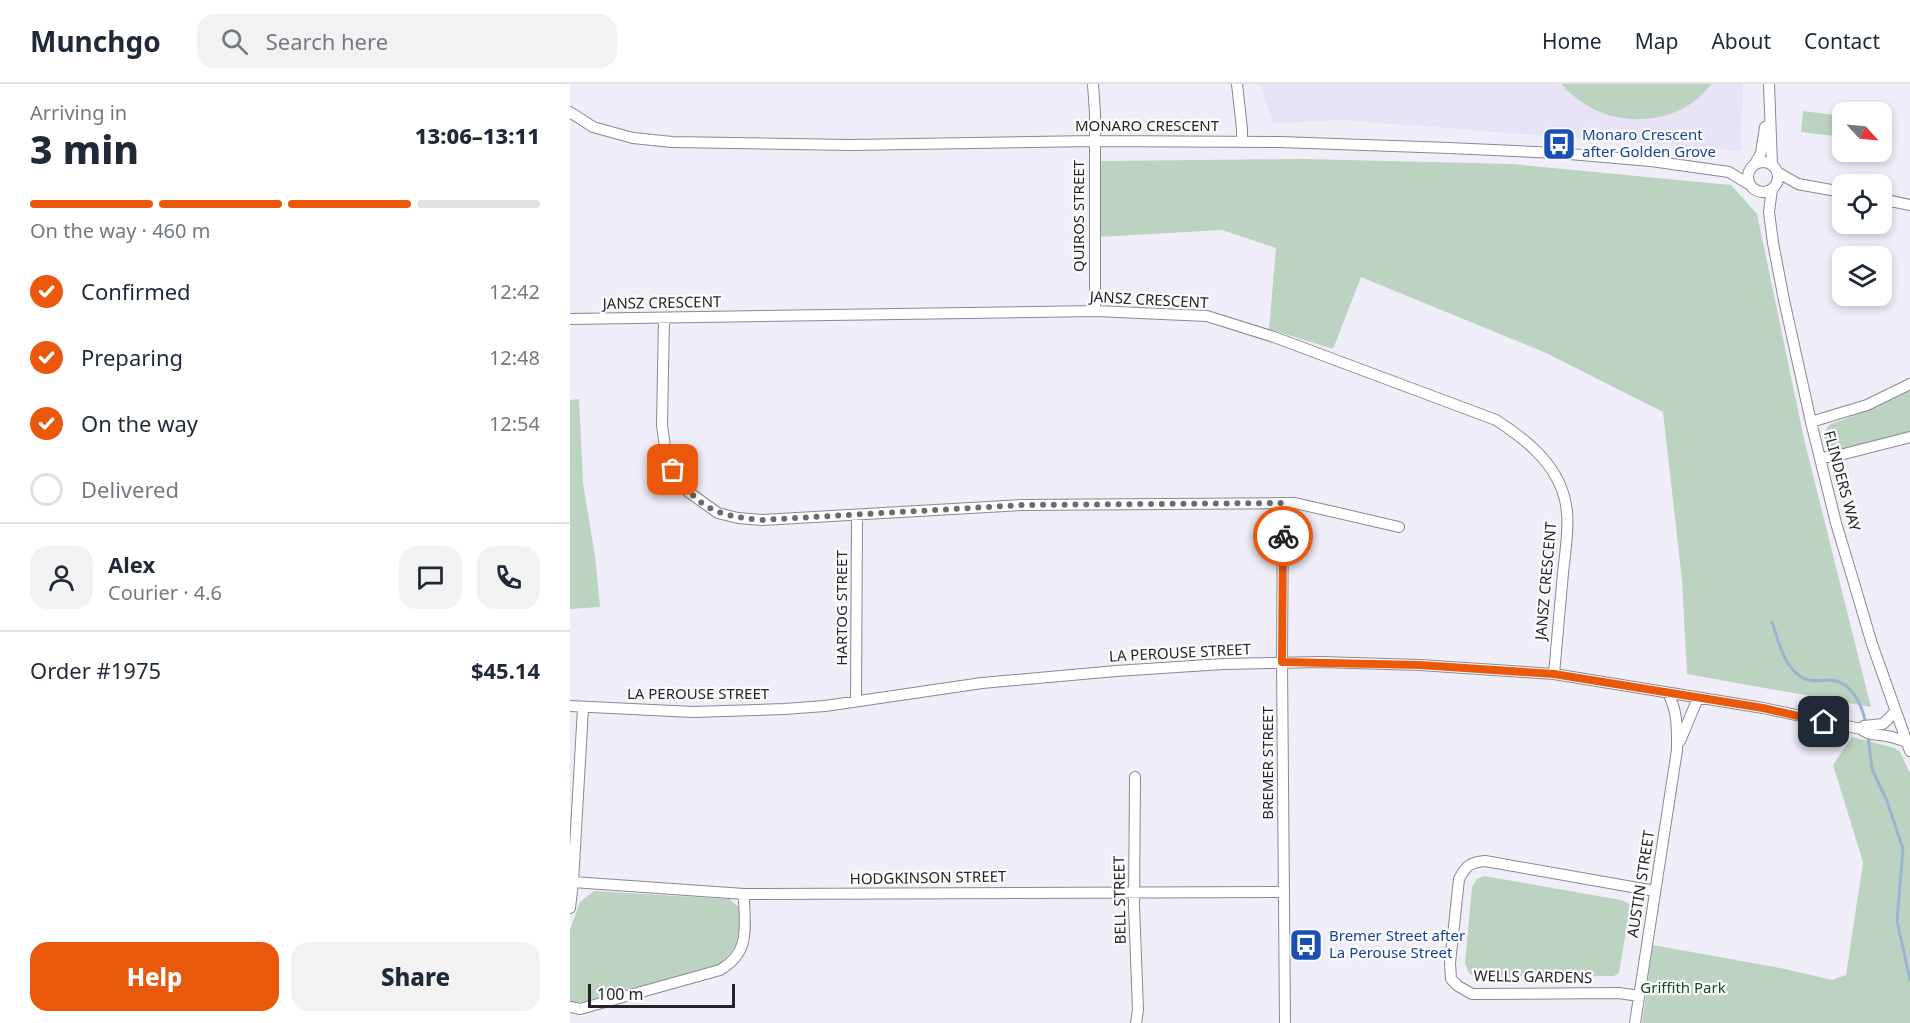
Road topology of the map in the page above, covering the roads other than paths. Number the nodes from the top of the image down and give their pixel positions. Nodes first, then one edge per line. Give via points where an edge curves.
1 (1093, 84) edge
2 (1237, 84) edge
3 (1769, 84) edge
4 (1769, 106) junction
5 (570, 112) edge
6 (1094, 141) junction
7 (1242, 141) junction
8 (1754, 166) junction
9 (1774, 169) junction
10 (1729, 172) junction
11 (1798, 184) junction
12 (1754, 188) junction
13 (1773, 188) junction
14 (1832, 190) edge
15 (1892, 201) edge
16 (1910, 205) edge
17 (1769, 212) junction
18 (1095, 311) junction
19 (664, 318) junction
20 (570, 319) edge
21 (1910, 384) edge
22 (1811, 422) junction
23 (1910, 437) edge
24 (1820, 458) junction
25 (1283, 503) junction
26 (857, 515) junction
27 (1399, 527) dead end
28 (1282, 662) junction
29 (1554, 674) junction
30 (1668, 693) junction
31 (1698, 698) junction
32 (856, 701) junction
33 (570, 706) edge
34 (583, 708) junction
35 (1896, 711) junction
36 (1865, 729) junction
37 (1909, 747) edge
38 (1677, 750) junction
39 (1135, 777) dead end
40 (573, 882) junction
41 (1134, 891) junction
42 (1284, 891) junction
43 (1655, 891) junction
44 (744, 894) junction
45 (570, 908) edge
46 (1639, 996) junction
47 (570, 1007) edge
48 (1136, 1023) edge
49 (1285, 1023) edge
50 (1635, 1023) edge

1 - 6 street, QUIROS STREET
2 - 7 street
3 - 4 street
4 - 8 street via 1761,153
4 - 9 street
5 - 6 street, MONARO CRESCENT via 593,127 633,138 672,142 851,145
6 - 7 street, MONARO CRESCENT
6 - 18 street, QUIROS STREET
7 - 10 street, MONARO CRESCENT via 1558,153
8 - 9 street via 1764,162
8 - 10 street, MONARO CRESCENT
8 - 12 street via 1748,175
9 - 11 street
9 - 13 street via 1777,181
10 - 12 street, MONARO CRESCENT
11 - 13 street
11 - 14 street
12 - 13 street
12 - 17 street, FLINDERS WAY
13 - 17 street, FLINDERS WAY
15 - 16 street
17 - 22 street, FLINDERS WAY
18 - 19 street, JANSZ CRESCENT
18 - 29 street, JANSZ CRESCENT via 1207,316 1235,324 1496,420 1528,442 1551,468 1567,512
19 - 20 street, JANSZ CRESCENT
19 - 26 street via 662,425 673,470 687,491 717,513 738,518
21 - 22 street via 1867,405
22 - 24 street, FLINDERS WAY
23 - 24 street
24 - 35 street, FLINDERS WAY via 1872,644
25 - 26 street via 1022,505
25 - 27 street via 1295,502
25 - 28 street, BREMER STREET
26 - 32 street, HARTOG STREET
28 - 29 street, LA PEROUSE STREET via 1420,665
28 - 32 street, LA PEROUSE STREET via 982,683
28 - 42 street, BREMER STREET
29 - 30 street, LA PEROUSE STREET
30 - 31 street, LA PEROUSE STREET
30 - 38 street, AUSTIN STREET via 1677,716
31 - 36 street, LA PEROUSE STREET
31 - 38 street, AUSTIN STREET
32 - 34 street, LA PEROUSE STREET via 740,711
33 - 34 street, LA PEROUSE STREET
34 - 40 street
35 - 36 street via 1883,724
35 - 37 street, FLINDERS WAY
36 - 37 street, LA PEROUSE STREET
38 - 43 street, AUSTIN STREET
39 - 41 street, BELL STREET
40 - 44 street, HODGKINSON STREET
40 - 45 street
41 - 42 street, HODGKINSON STREET
41 - 44 street, HODGKINSON STREET
41 - 48 street, BELL STREET
42 - 49 street, BREMER STREET
43 - 46 street, AUSTIN STREET
43 - 46 street, WELLS GARDENS via 1485,861 1473,861 1459,879 1450,963 1451,979 1465,991
44 - 47 street via 745,942 729,965 580,1009
46 - 50 street, AUSTIN STREET

